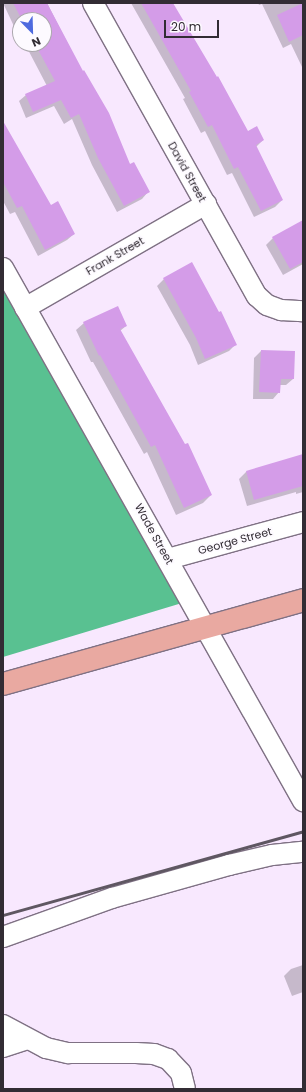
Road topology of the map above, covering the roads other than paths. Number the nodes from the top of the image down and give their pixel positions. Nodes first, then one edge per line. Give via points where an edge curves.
1 (93, 3) edge
2 (206, 204) junction
3 (3, 268) edge
4 (25, 308) junction
5 (303, 311) edge
6 (303, 522) edge
7 (168, 560) junction
8 (303, 600) edge
9 (205, 627) junction
10 (3, 684) edge
11 (303, 802) edge
12 (303, 852) edge
13 (3, 937) edge
14 (3, 1025) edge
15 (27, 1039) junction
16 (3, 1047) edge
17 (185, 1089) edge

1 - 2 street, David Street
2 - 4 street, Frank Street
2 - 5 street, David Street via 257,296 267,305 281,310
3 - 4 street, Wade Street
4 - 7 street, Wade Street
6 - 7 street, George Street
7 - 9 street, Wade Street
8 - 9 main road
9 - 10 main road
9 - 11 street, Wade Street
12 - 13 street via 272,855 214,869 112,898
14 - 15 street
15 - 16 street
15 - 17 street via 46,1048 68,1053 154,1054 168,1059 180,1073

